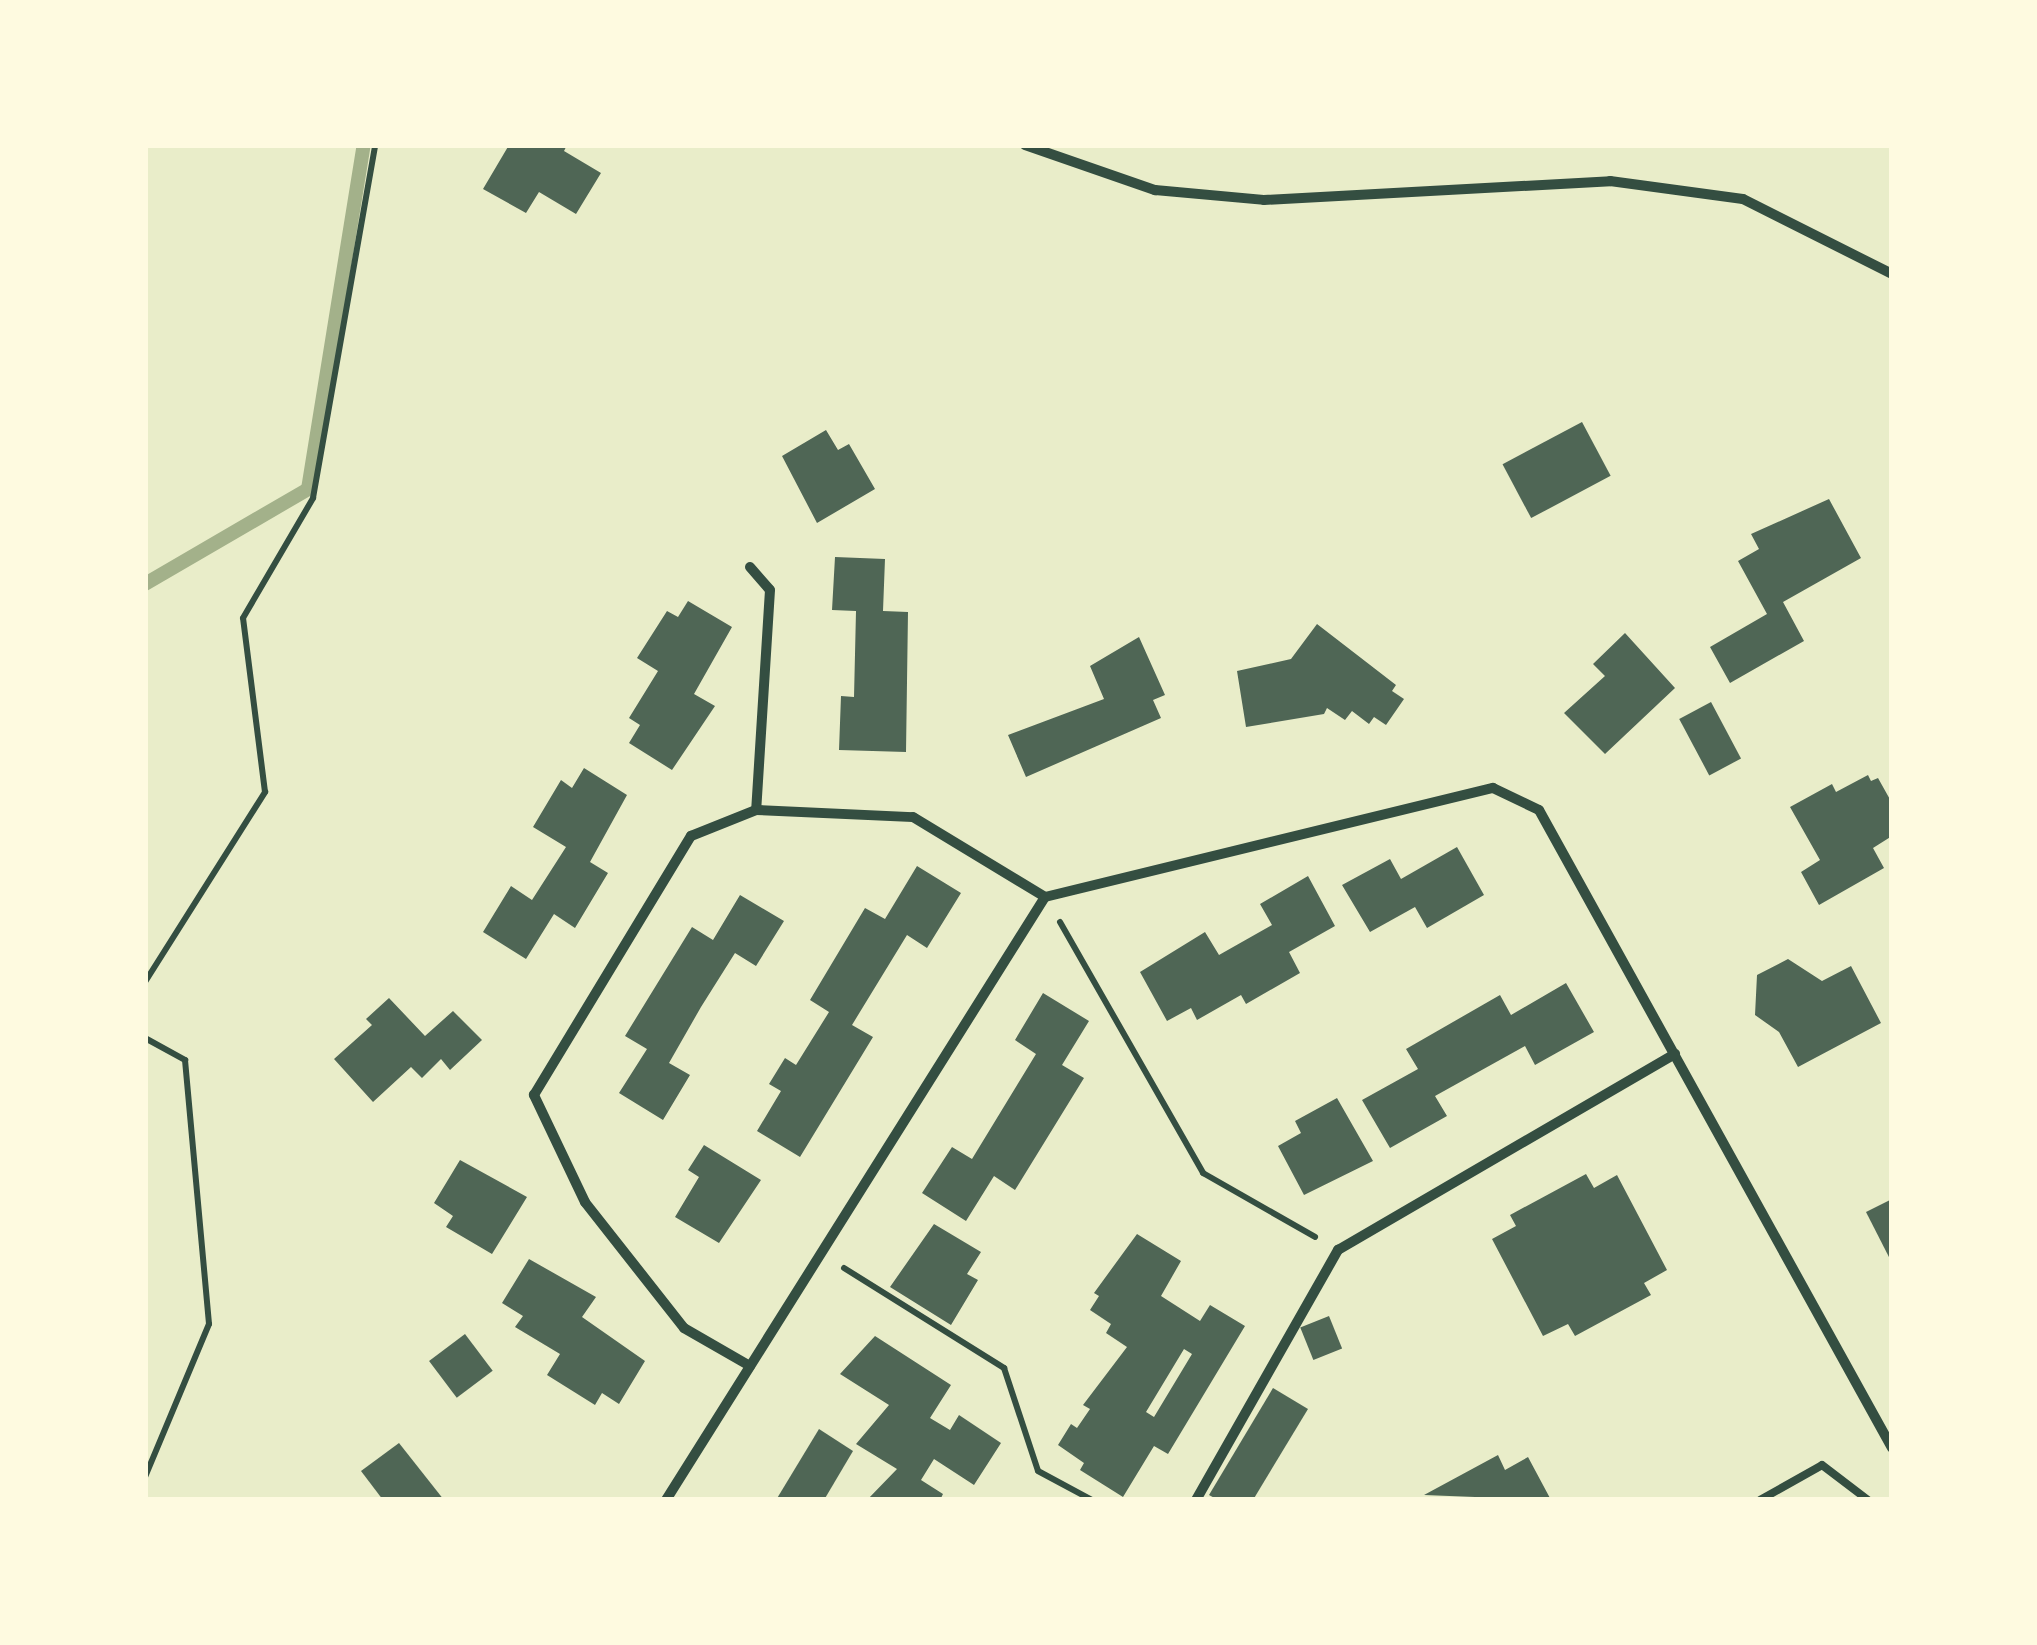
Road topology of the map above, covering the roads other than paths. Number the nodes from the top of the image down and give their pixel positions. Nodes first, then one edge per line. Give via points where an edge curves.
1 (1025, 145) edge
2 (1892, 274) edge
3 (750, 567) dead end
4 (756, 810) junction
5 (1046, 897) junction
6 (1675, 1054) junction
7 (750, 1366) junction
8 (1892, 1448) edge
9 (666, 1500) edge
10 (1196, 1500) edge
11 (1760, 1500) edge
12 (1868, 1500) edge

1 - 2 street via 1155,190 1264,200 1610,181 1743,199
3 - 4 street via 770,590
4 - 5 street via 913,817
4 - 7 street via 692,836 534,1095 585,1202 684,1328
5 - 6 street via 1493,788 1539,810
5 - 7 street
6 - 8 street
6 - 10 street via 1338,1250
7 - 9 street
11 - 12 lane via 1822,1465

